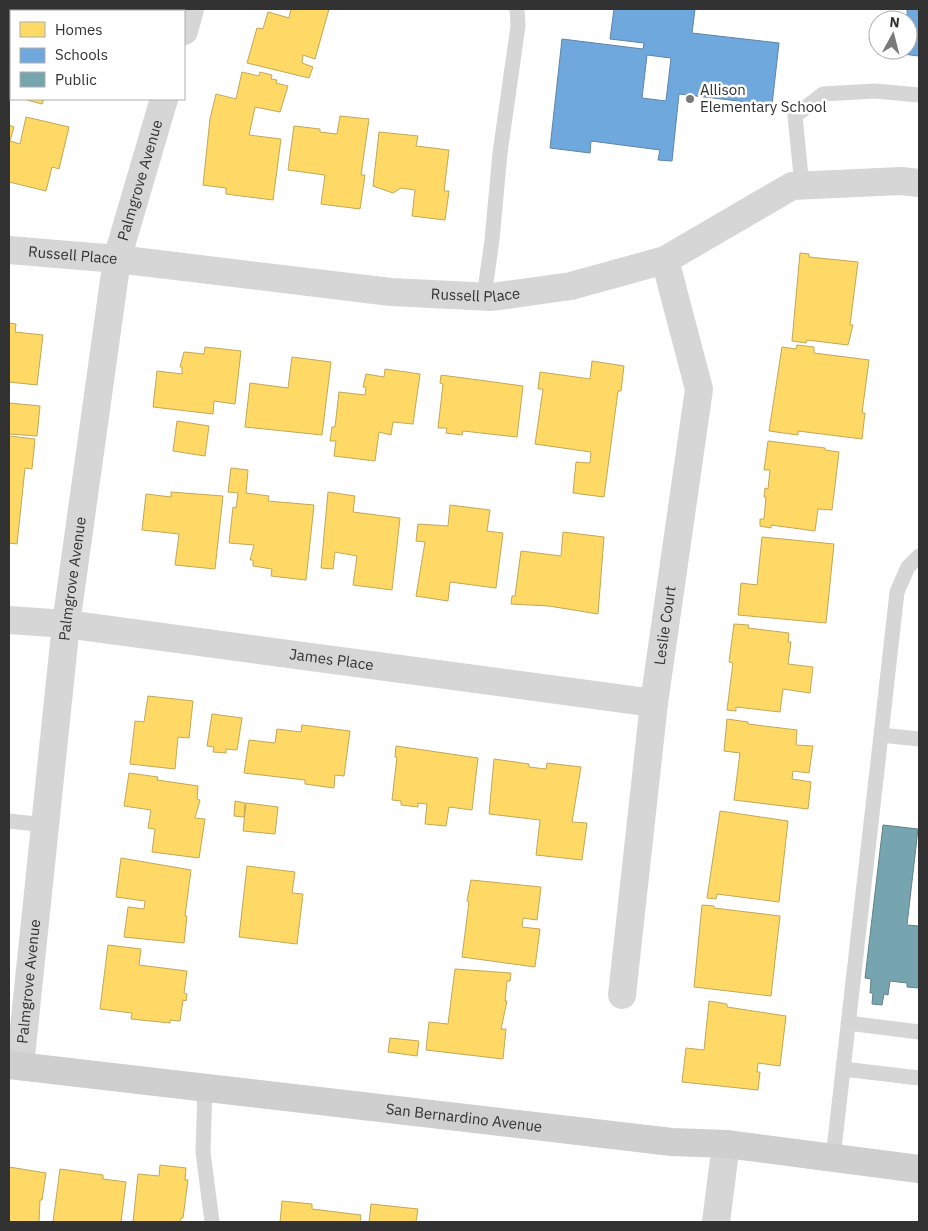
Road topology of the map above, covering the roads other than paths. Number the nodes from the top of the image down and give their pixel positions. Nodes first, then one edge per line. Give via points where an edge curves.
1 (190, 9) edge
2 (518, 9) edge
3 (185, 27) edge
4 (919, 95) edge
5 (164, 100) edge
6 (919, 183) edge
7 (802, 186) junction
8 (9, 250) edge
9 (117, 259) junction
10 (665, 260) junction
11 (484, 297) junction
12 (919, 556) edge
13 (9, 620) edge
14 (66, 624) junction
15 (654, 703) junction
16 (881, 735) junction
17 (919, 740) edge
18 (9, 822) edge
19 (45, 825) junction
20 (622, 995) dead end
21 (848, 1023) junction
22 (919, 1032) edge
23 (15, 1066) edge
24 (843, 1069) junction
25 (919, 1078) edge
26 (205, 1088) junction
27 (726, 1144) junction
28 (833, 1158) junction
29 (919, 1169) edge
30 (212, 1222) edge
31 (716, 1222) edge

1 - 3 street
2 - 11 lane
4 - 7 lane via 876,91 823,94 795,116
5 - 9 street, Palmgrove Avenue
6 - 7 street, Russell Place
7 - 10 street, Russell Place via 792,186
8 - 9 street, Russell Place
9 - 11 street, Russell Place via 391,292
9 - 14 street, Palmgrove Avenue
10 - 11 street, Russell Place via 571,286
10 - 15 street, Leslie Court via 698,389
12 - 16 lane via 908,567 897,592
13 - 14 street, James Place
14 - 15 street, James Place
14 - 19 street, Palmgrove Avenue
15 - 20 street, Leslie Court
16 - 17 lane
16 - 21 lane
18 - 19 lane
19 - 23 street, Palmgrove Avenue
21 - 22 lane
21 - 24 lane
23 - 26 main road, San Bernardino Avenue
24 - 25 lane
24 - 28 lane
26 - 27 main road, San Bernardino Avenue via 672,1142
26 - 30 lane via 204,1152
27 - 28 main road, San Bernardino Avenue
27 - 31 street
28 - 29 main road, San Bernardino Avenue

